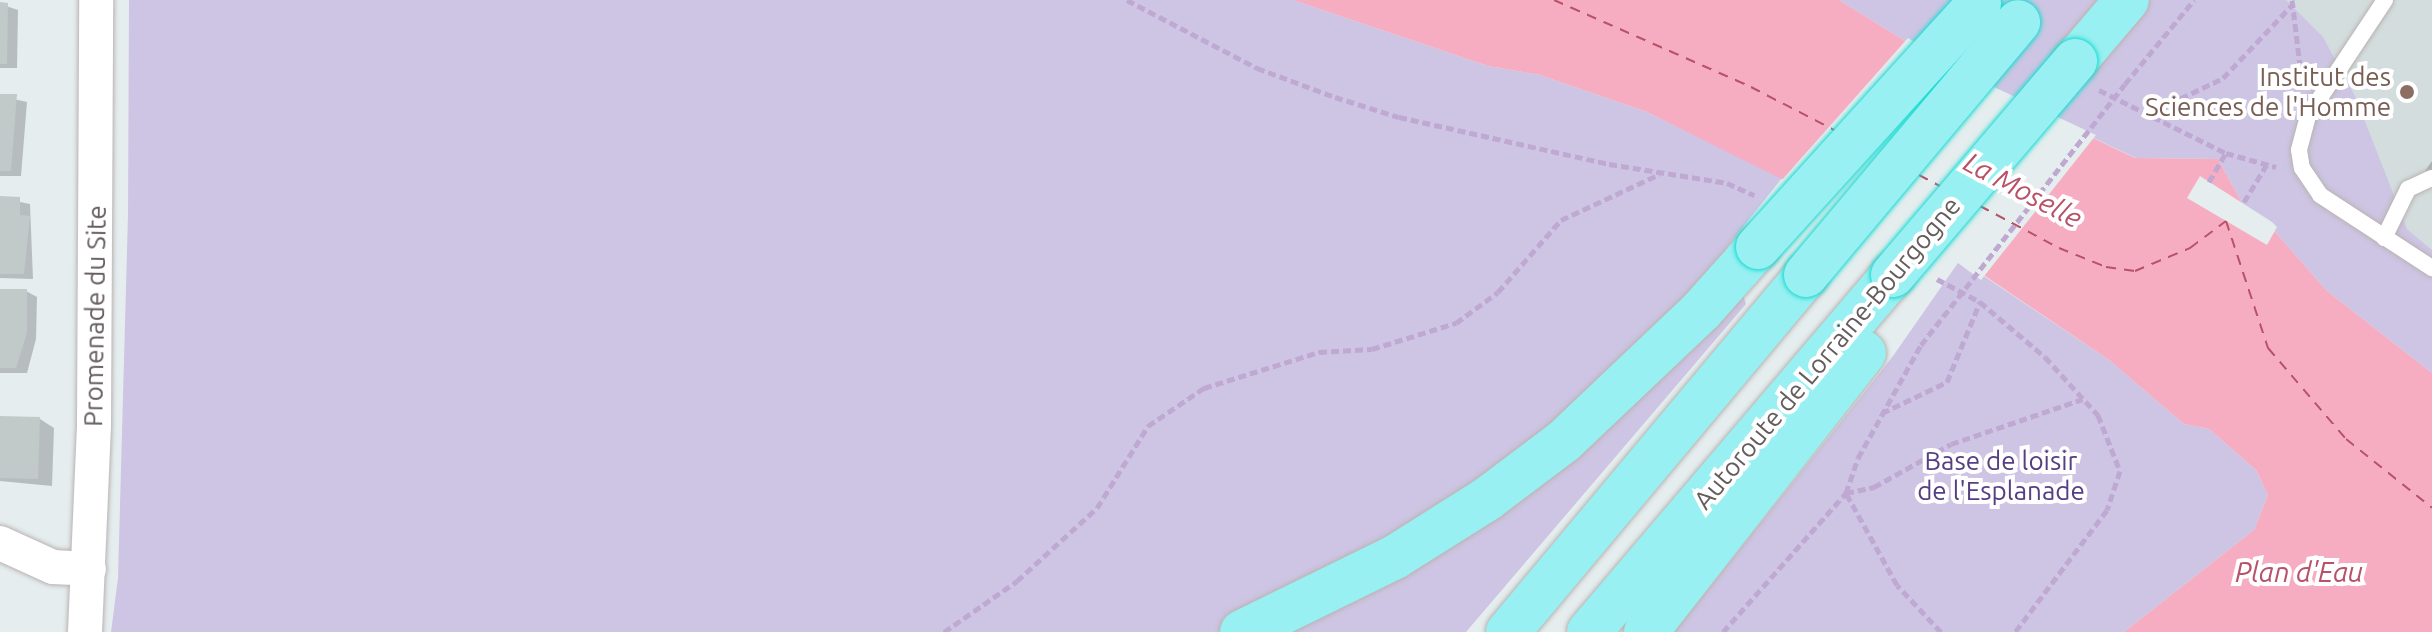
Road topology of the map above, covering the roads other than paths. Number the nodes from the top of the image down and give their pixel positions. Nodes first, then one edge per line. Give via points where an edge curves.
1 (96, 0) edge
2 (2127, 0) edge
3 (2385, 0) edge
4 (2004, 6) edge
5 (2432, 178) edge
6 (2384, 238) junction
7 (2432, 268) edge
8 (1909, 274) junction
9 (0, 543) edge
10 (89, 569) junction
11 (85, 632) edge
12 (1242, 632) edge
13 (1508, 632) edge
14 (1589, 632) edge
15 (1646, 632) edge

1 - 10 street, Promenade du Site
2 - 8 highway, Autoroute de Lorraine-Bourgogne, bridge
3 - 6 lane via 2318,100 2301,136 2302,168 2320,195
4 - 12 highway, bridge via 1576,430 1498,491 1395,557
4 - 13 highway, bridge via 1806,275
5 - 6 lane via 2408,189
6 - 7 lane
8 - 14 highway, Autoroute de Lorraine-Bourgogne
8 - 15 highway via 1886,324
9 - 10 street via 53,567
10 - 11 street, Promenade du Site

